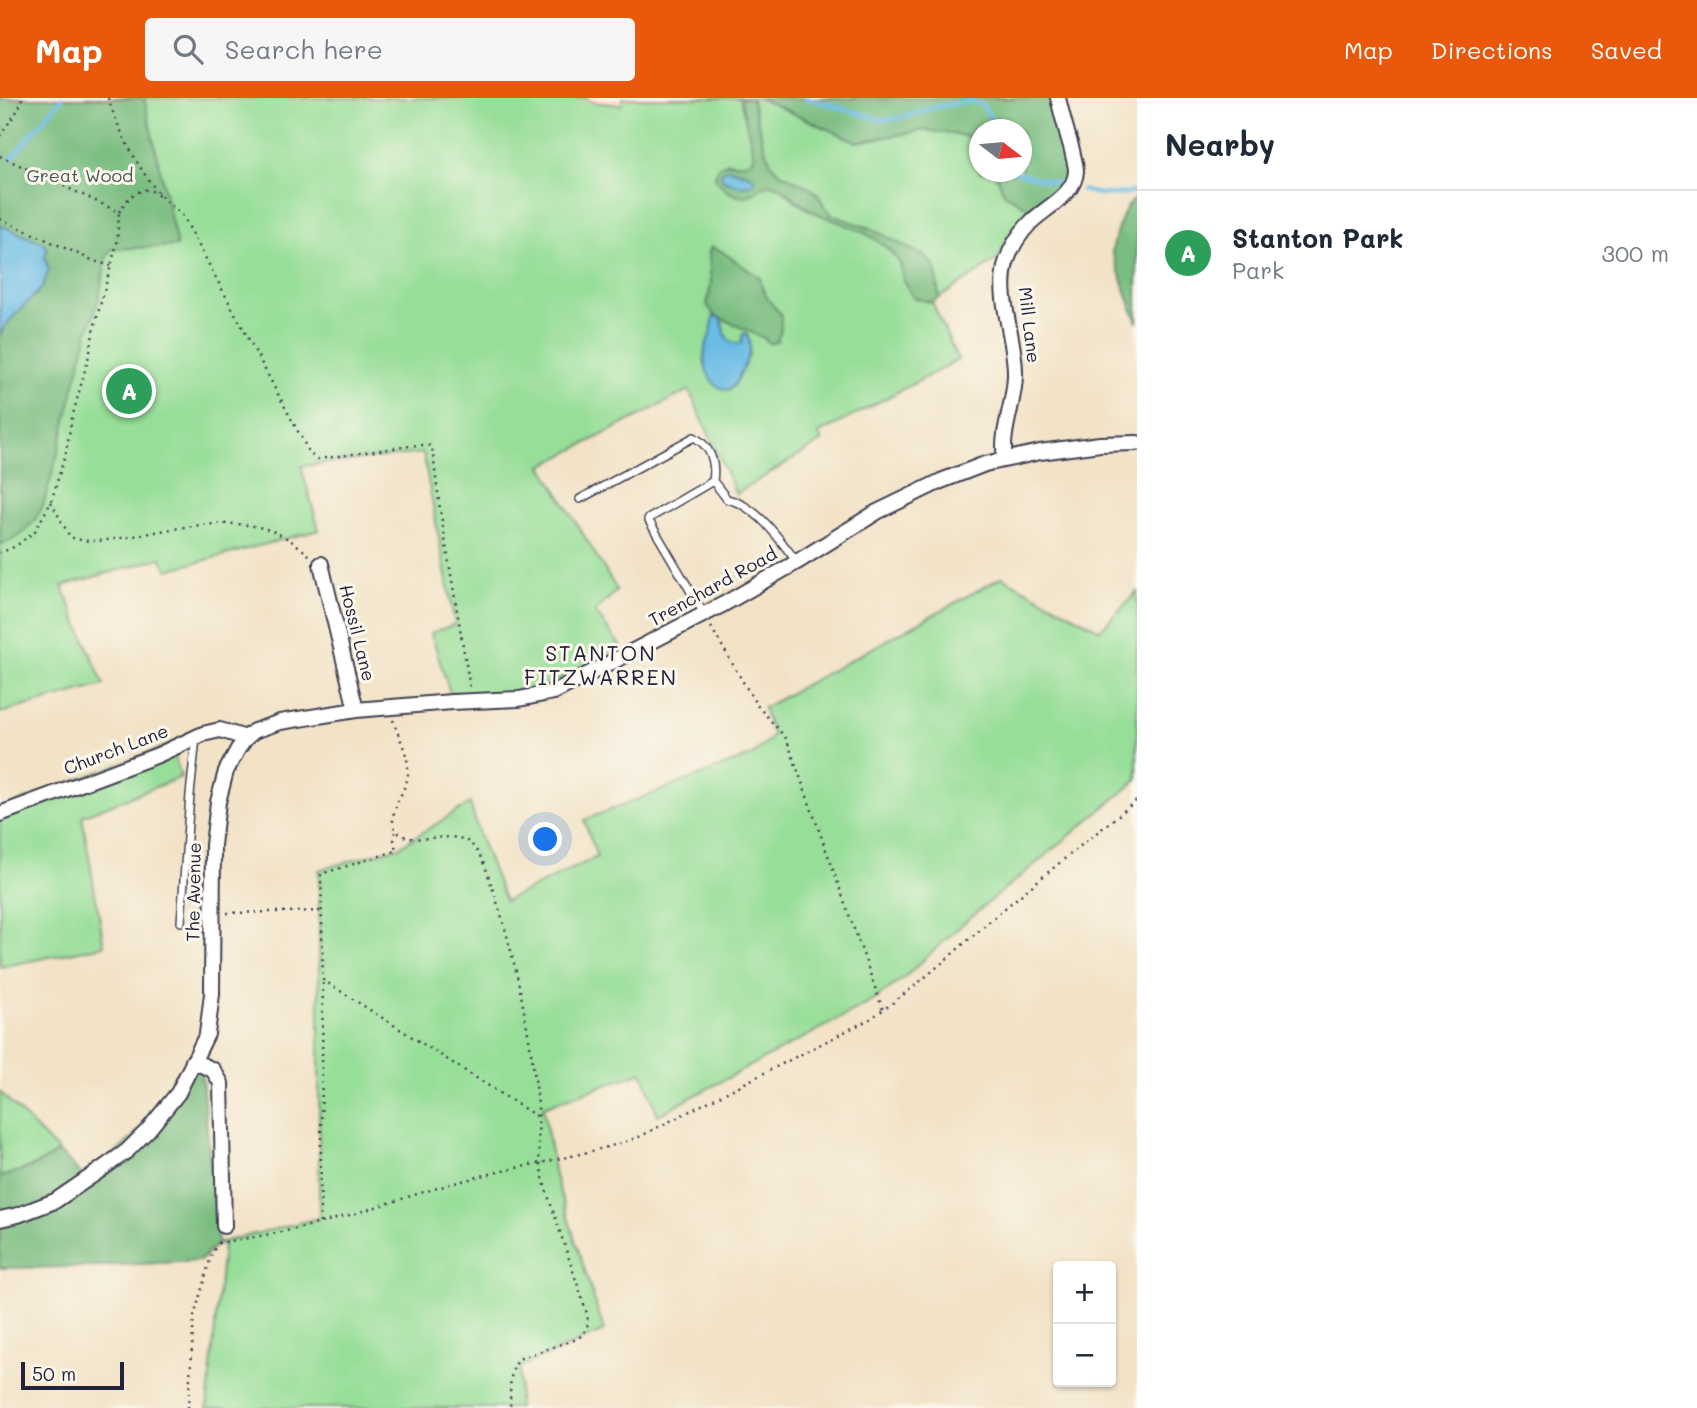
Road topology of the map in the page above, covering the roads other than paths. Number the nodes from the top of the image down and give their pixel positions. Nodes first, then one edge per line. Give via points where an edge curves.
1 (1058, 98) edge
2 (1137, 443) edge
3 (1005, 459) junction
4 (713, 481) junction
5 (580, 499) dead end
6 (797, 562) junction
7 (321, 565) road end
8 (704, 614) junction
9 (356, 710) junction
10 (250, 735) junction
11 (196, 738) junction
12 (0, 814) edge
13 (181, 922) dead end
14 (193, 1061) junction
15 (0, 1219) edge
16 (224, 1226) road end

1 - 3 street, Mill Lane via 1076,172 1069,190 1018,236 1005,265 1015,376
2 - 3 street, Trenchard Road via 1065,448
3 - 6 street, Trenchard Road via 917,491
4 - 5 lane via 713,461 704,443 694,437
4 - 6 lane via 727,499 747,507 770,528
4 - 8 lane via 648,519
6 - 8 street, Trenchard Road
7 - 9 street, Hossil Lane
8 - 9 street, Trenchard Road via 554,692 520,699
9 - 10 street, Trenchard Road via 280,722
10 - 11 street, Church Lane via 220,730
10 - 14 street, The Avenue via 226,771 218,802 213,845 212,994 207,1034
11 - 12 street, Church Lane
11 - 13 lane
14 - 15 street, The Avenue via 178,1093 127,1151 55,1201
14 - 16 street via 214,1070 221,1083

